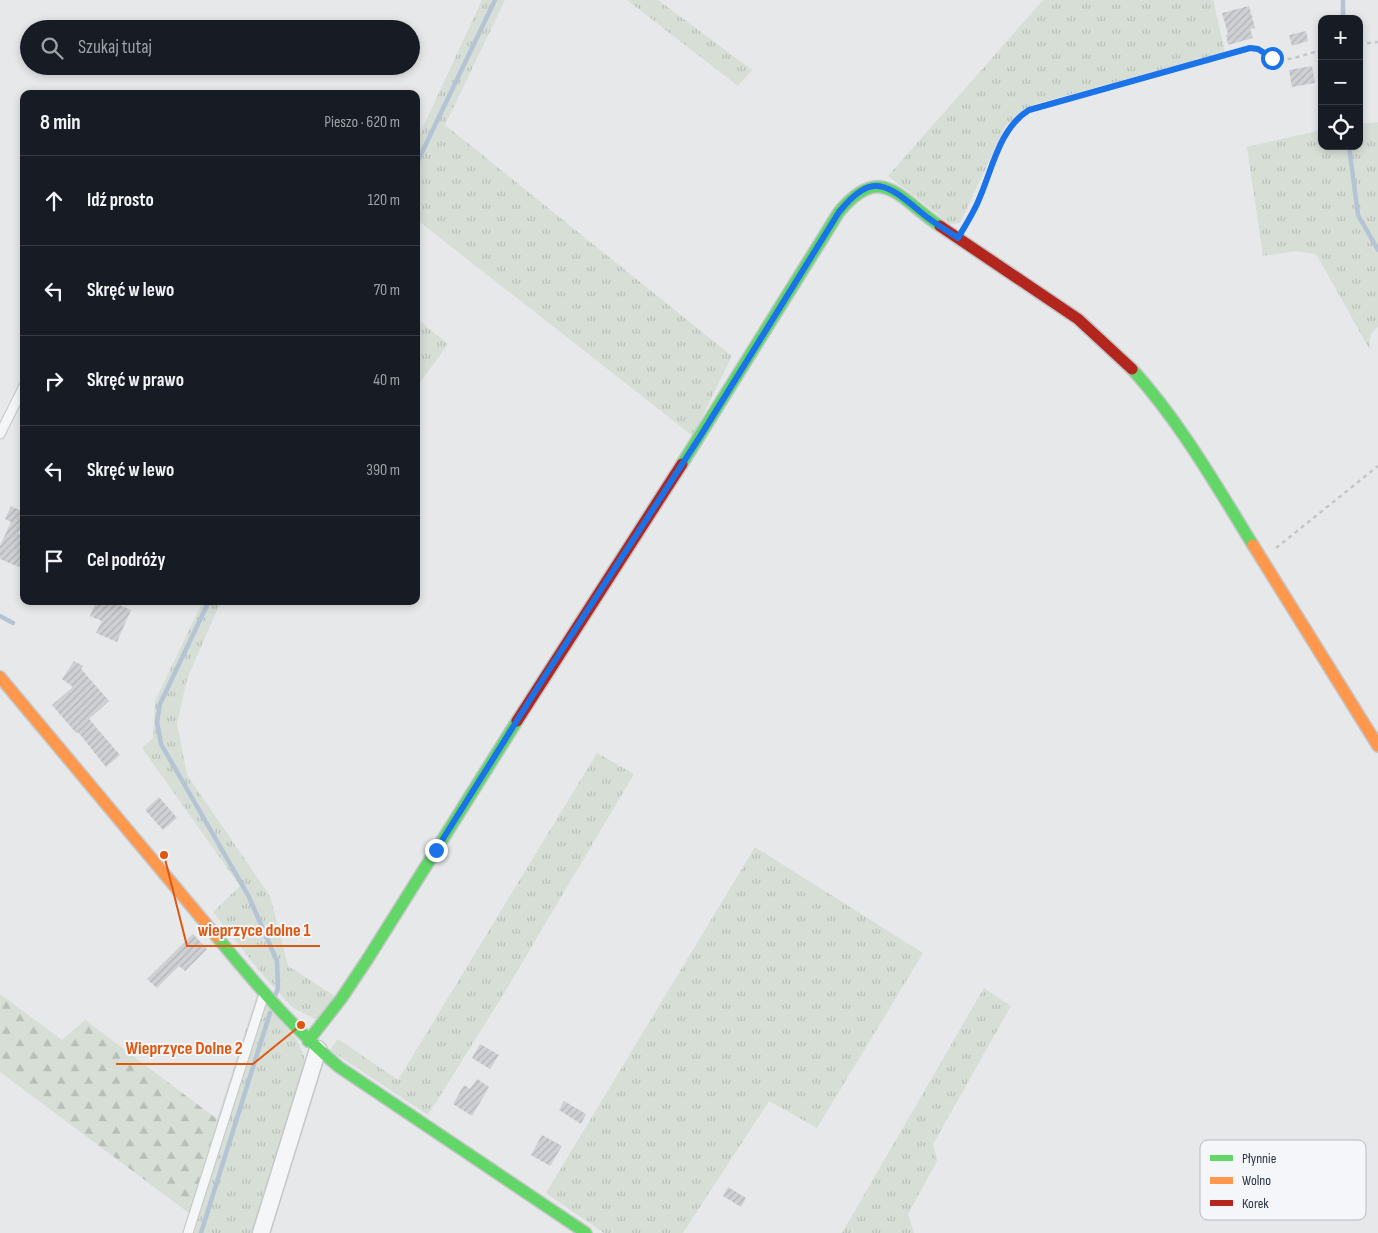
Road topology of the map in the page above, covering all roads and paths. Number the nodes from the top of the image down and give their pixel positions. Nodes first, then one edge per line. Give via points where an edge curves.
1 (1378, 42) edge
2 (1363, 44) edge
3 (1318, 51) edge
4 (958, 238) junction
5 (20, 394) edge
6 (0, 434) edge
7 (1378, 466) edge
8 (1260, 558) junction
9 (0, 677) edge
10 (1378, 746) edge
11 (264, 994) junction
12 (313, 1045) junction
13 (188, 1233) edge
14 (261, 1233) edge
15 (586, 1233) edge

1 - 2 path
3 - 4 path via 1281,59 1250,48 1029,110 1017,118 1006,134 977,204
4 - 8 street via 1078,319 1129,365 1172,416
4 - 12 street via 881,185 858,192 839,212
5 - 6 lane
7 - 8 path
8 - 10 street
9 - 11 street
11 - 12 street
11 - 13 lane
12 - 14 street
12 - 15 street via 339,1067

